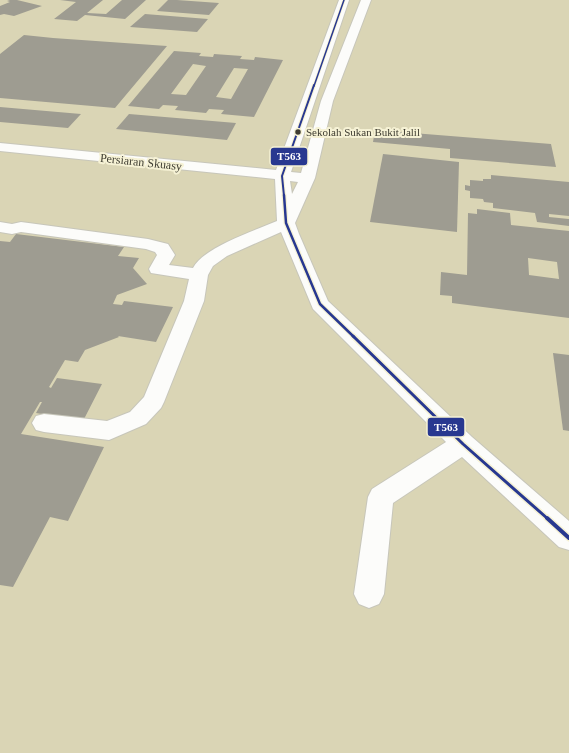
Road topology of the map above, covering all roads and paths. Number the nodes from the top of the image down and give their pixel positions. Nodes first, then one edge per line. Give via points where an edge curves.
1 (344, 0) edge
2 (366, 0) edge
3 (327, 48) junction
4 (347, 50) junction
5 (0, 147) edge
6 (282, 176) junction
7 (307, 178) junction
8 (286, 223) junction
9 (0, 227) edge
10 (202, 269) junction
11 (44, 423) dead end
12 (463, 444) junction
13 (569, 538) edge
14 (369, 594) dead end

1 - 3 street
2 - 4 street
3 - 4 street
3 - 6 street
4 - 7 street via 327,101
5 - 6 street, Persiaran Skuasy
6 - 7 street, Persiaran Skuasy
6 - 8 street
7 - 8 street
8 - 10 street via 221,252
8 - 12 street via 320,304
9 - 10 street via 21,227 148,244 162,248 166,255 158,269
10 - 11 street via 194,301 153,402 138,418 109,431
12 - 13 street
12 - 14 street via 381,497

